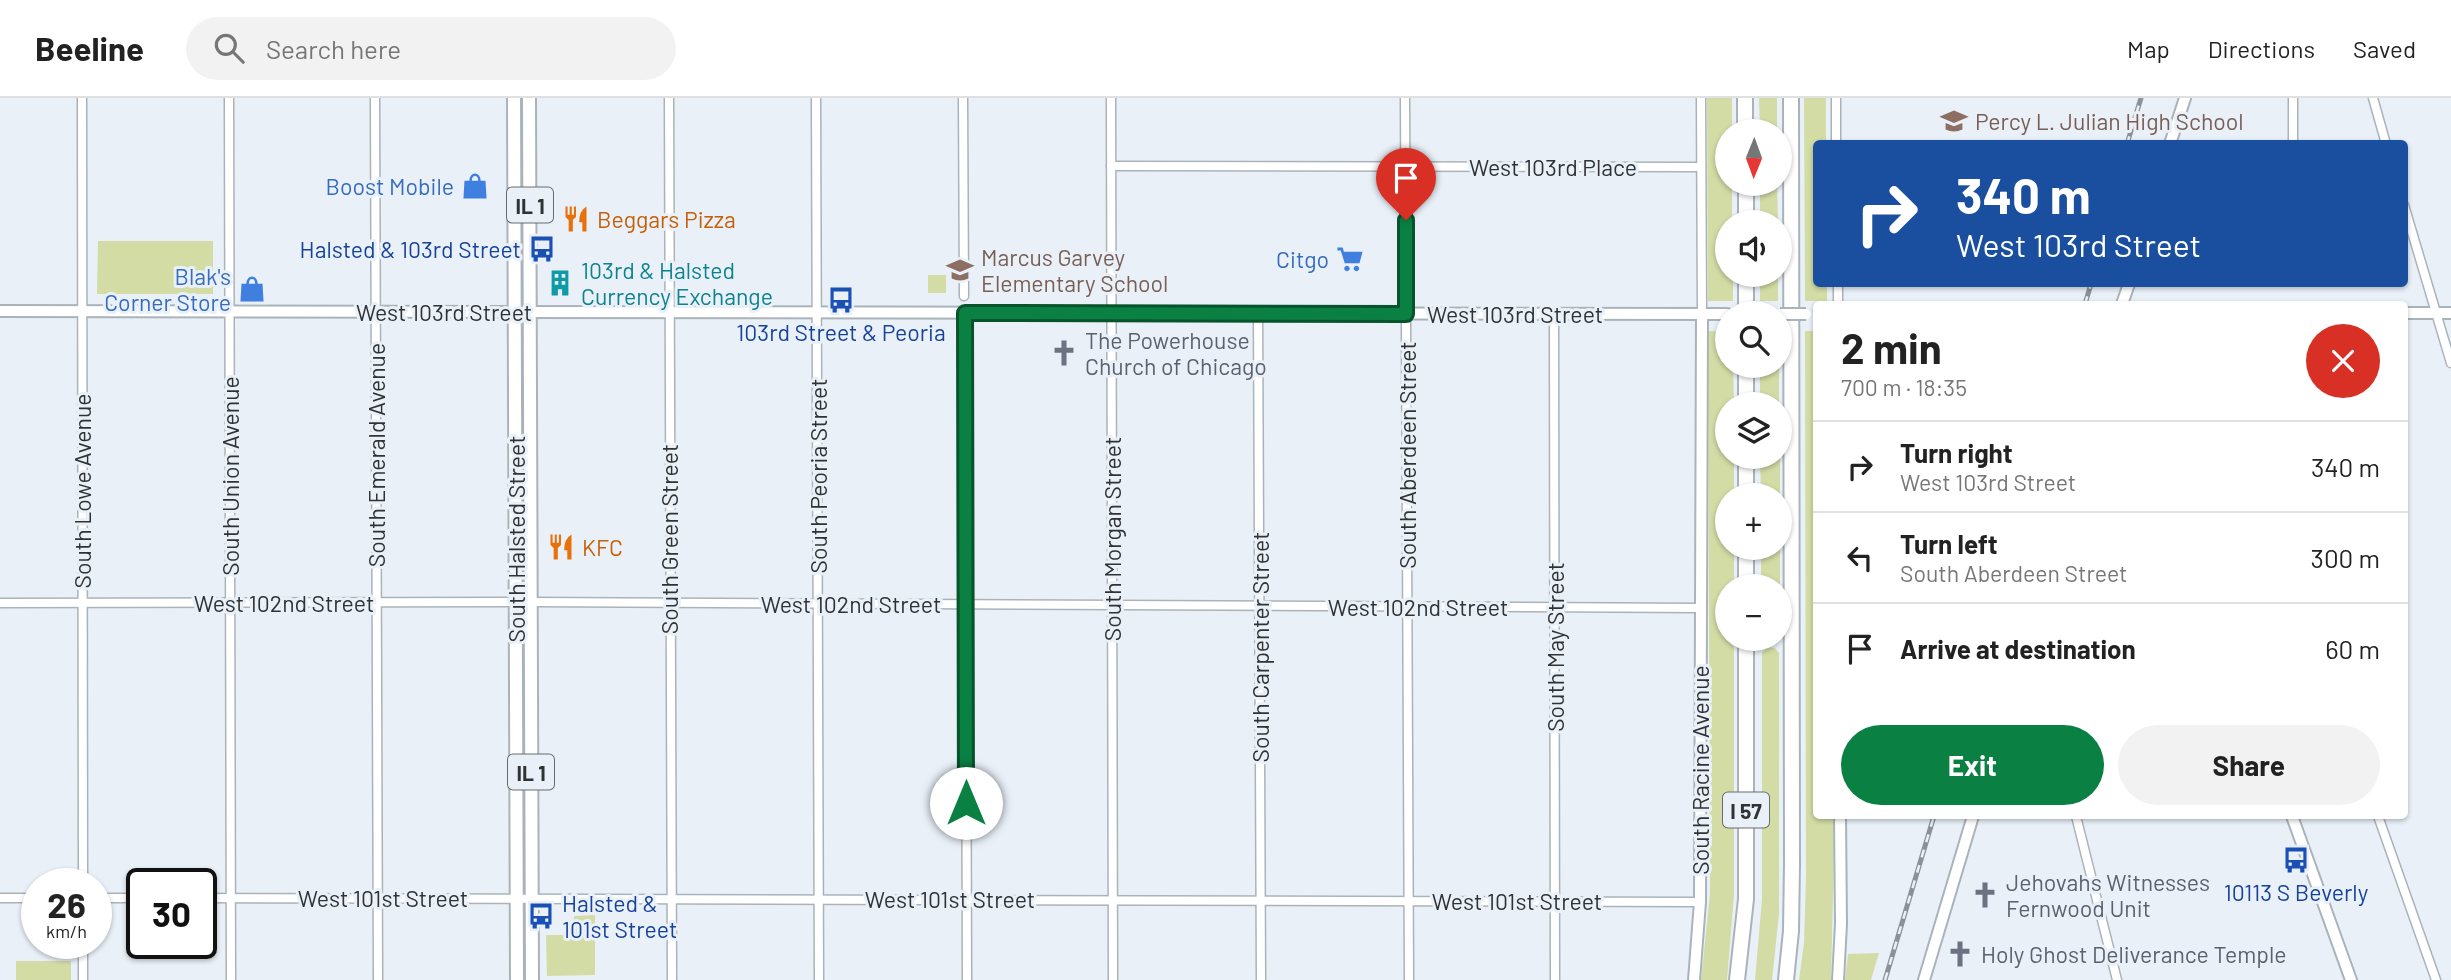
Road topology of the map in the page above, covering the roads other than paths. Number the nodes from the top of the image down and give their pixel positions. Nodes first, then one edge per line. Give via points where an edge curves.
1 (82, 98) edge
2 (229, 98) edge
3 (375, 98) edge
4 (514, 98) edge
5 (529, 98) edge
6 (668, 98) edge
7 (816, 98) edge
8 (962, 98) edge
9 (1111, 98) edge
10 (1405, 98) edge
11 (1701, 98) edge
12 (1745, 98) edge
13 (1791, 98) edge
14 (1836, 98) edge
15 (2185, 98) edge
16 (2293, 98) edge
17 (2373, 98) edge
18 (1745, 119) edge
19 (1836, 140) edge
20 (2171, 140) edge
21 (2293, 140) edge
22 (2385, 140) edge
23 (1111, 166) junction
24 (1406, 167) junction
25 (1702, 167) junction
26 (2408, 227) edge
27 (964, 296) dead end
28 (0, 311) edge
29 (82, 312) junction
30 (230, 312) junction
31 (376, 312) junction
32 (515, 312) junction
33 (530, 312) junction
34 (669, 312) junction
35 (817, 313) junction
36 (965, 313) junction
37 (1112, 313) junction
38 (1258, 313) junction
39 (2408, 313) edge
40 (2436, 313) junction
41 (2451, 313) edge
42 (1406, 314) junction
43 (1554, 314) junction
44 (1702, 314) junction
45 (1715, 314) edge
46 (1792, 314) edge
47 (1811, 314) edge
48 (2451, 363) edge
49 (376, 602) junction
50 (516, 602) junction
51 (531, 602) junction
52 (0, 603) edge
53 (83, 603) junction
54 (230, 603) junction
55 (669, 603) junction
56 (819, 604) junction
57 (966, 604) junction
58 (1112, 605) junction
59 (1260, 606) junction
60 (1407, 607) junction
61 (1555, 608) junction
62 (1701, 608) junction
63 (1746, 651) edge
64 (1840, 819) edge
65 (1972, 819) edge
66 (2077, 819) edge
67 (2293, 819) edge
68 (2379, 819) edge
69 (83, 868) edge
70 (0, 898) edge
71 (21, 898) edge
72 (217, 898) edge
73 (231, 898) junction
74 (377, 898) junction
75 (517, 898) junction
76 (531, 898) junction
77 (671, 899) junction
78 (819, 899) junction
79 (966, 900) junction
80 (1113, 900) junction
81 (1261, 900) junction
82 (1408, 901) junction
83 (1555, 901) junction
84 (1700, 902) junction
85 (83, 959) edge
86 (83, 980) edge
87 (231, 980) edge
88 (378, 980) edge
89 (517, 980) edge
90 (532, 980) edge
91 (672, 980) edge
92 (819, 980) edge
93 (967, 980) edge
94 (1113, 980) edge
95 (1261, 980) edge
96 (1409, 980) edge
97 (1555, 980) edge
98 (1694, 980) edge
99 (1737, 980) edge
100 (1786, 980) edge
101 (1838, 980) edge
102 (1924, 980) edge
103 (2117, 980) edge
104 (2351, 980) edge
105 (2436, 980) edge

1 - 29 street, South Lowe Avenue
2 - 30 street, South Union Avenue
3 - 31 street, South Emerald Avenue
4 - 32 main road, South Halsted Street / IL 1
5 - 33 main road, South Halsted Street / IL 1
6 - 34 street, South Green Street
7 - 35 street, South Peoria Street
8 - 27 street
9 - 23 street, South Morgan Street
10 - 24 street, South Aberdeen Street
11 - 25 street, South Racine Avenue
12 - 18 highway
13 - 100 highway, I 57 via 1792,864
14 - 19 street
15 - 20 main road
16 - 21 street
17 - 22 street
23 - 24 street, West 103rd Place
23 - 37 street, South Morgan Street
24 - 25 street, West 103rd Place
24 - 42 street, South Aberdeen Street
25 - 44 street, South Racine Avenue
26 - 40 street
28 - 29 main road, West 103rd Street
29 - 30 main road, West 103rd Street
29 - 53 street, South Lowe Avenue
30 - 31 main road, West 103rd Street
30 - 54 street, South Union Avenue
31 - 32 main road, West 103rd Street
31 - 49 street, South Emerald Avenue
32 - 33 main road, West 103rd Street
32 - 50 main road, South Halsted Street / IL 1
33 - 34 main road, West 103rd Street
33 - 51 main road, South Halsted Street / IL 1
34 - 35 main road, West 103rd Street
34 - 55 street, South Green Street
35 - 36 main road, West 103rd Street
35 - 56 street, South Peoria Street
36 - 37 main road, West 103rd Street
36 - 57 street
37 - 38 main road, West 103rd Street
37 - 58 street, South Morgan Street
38 - 42 main road, West 103rd Street
38 - 59 street, South Carpenter Street
39 - 40 main road
40 - 41 main road
40 - 48 street
42 - 43 main road, West 103rd Street
42 - 60 street, South Aberdeen Street
43 - 44 main road, West 103rd Street
43 - 61 street, South May Street
44 - 45 main road, West 103rd Street
44 - 62 main road, South Racine Avenue
46 - 47 main road, bridge
49 - 50 street, West 102nd Street
49 - 54 street, West 102nd Street
49 - 74 street, South Emerald Avenue
50 - 51 street, West 102nd Street
50 - 75 main road, South Halsted Street / IL 1
51 - 55 street, West 102nd Street
51 - 76 main road, South Halsted Street / IL 1
52 - 53 street, West 102nd Street
53 - 54 street, West 102nd Street
53 - 69 street, South Lowe Avenue
54 - 73 street, South Union Avenue
55 - 56 street, West 102nd Street
55 - 77 street, South Green Street
56 - 57 street, West 102nd Street
56 - 78 street, South Peoria Street
57 - 58 street, West 102nd Street
57 - 79 street
58 - 59 street, West 102nd Street
58 - 80 street, South Morgan Street
59 - 60 street, West 102nd Street
59 - 81 street, South Carpenter Street
60 - 61 street, West 102nd Street
60 - 82 street, South Aberdeen Street
61 - 62 street, West 102nd Street
61 - 83 street, South May Street
62 - 84 main road, South Racine Avenue
63 - 99 highway, I 57 via 1746,899
64 - 101 main road
65 - 102 main road
66 - 103 street
67 - 104 main road
68 - 105 street
70 - 71 street
72 - 73 street, West 101st Street
73 - 74 street, West 101st Street
73 - 87 street, South Union Avenue
74 - 75 street, West 101st Street
74 - 88 street, South Emerald Avenue
75 - 76 street, West 101st Street
75 - 89 main road, South Halsted Street / IL 1
76 - 77 street, West 101st Street
76 - 90 main road, South Halsted Street / IL 1
77 - 78 street, West 101st Street
77 - 91 street, South Green Street
78 - 79 street, West 101st Street
78 - 92 street, South Peoria Street
79 - 80 street, West 101st Street
79 - 93 street
80 - 81 street, West 101st Street
80 - 94 street, South Morgan Street
81 - 82 street, West 101st Street
81 - 95 street, South Carpenter Street
82 - 83 street, West 101st Street
82 - 96 street, South Aberdeen Street
83 - 84 street, West 101st Street
83 - 97 street, South May Street
84 - 98 main road, South Racine Avenue
85 - 86 street

